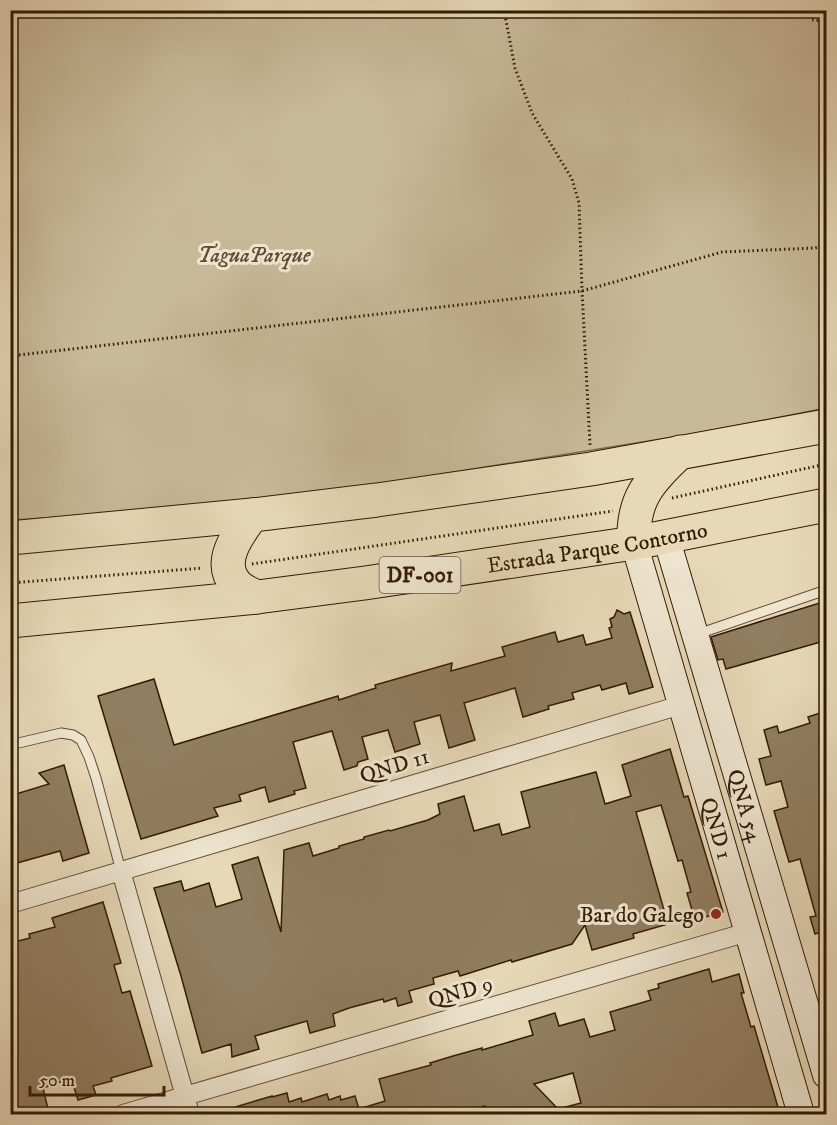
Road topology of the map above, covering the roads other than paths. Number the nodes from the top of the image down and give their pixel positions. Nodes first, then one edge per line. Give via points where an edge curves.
1 (826, 426) edge
2 (680, 452) junction
3 (826, 505) edge
4 (252, 515) junction
5 (666, 537) junction
6 (10, 538) edge
7 (634, 543) junction
8 (826, 590) edge
9 (257, 597) junction
10 (10, 621) edge
11 (695, 632) junction
12 (662, 638) junction
13 (681, 705) junction
14 (10, 745) edge
15 (121, 871) junction
16 (10, 904) edge
17 (748, 932) junction
18 (826, 1075) edge
19 (185, 1096) junction
20 (123, 1114) edge
21 (190, 1114) edge
22 (801, 1114) edge

1 - 2 highway
2 - 4 highway via 591,469
2 - 7 highway via 654,478 638,505
3 - 5 highway, Estrada Parque Contorno / DF-001
4 - 6 highway
4 - 9 highway via 231,547 229,566 236,585
5 - 7 highway, Estrada Parque Contorno / DF-001
5 - 11 main road, QNA 54
7 - 9 highway, Estrada Parque Contorno / DF-001
7 - 12 main road, QND 1
8 - 11 lane
9 - 10 highway, Estrada Parque Contorno / DF-001
11 - 12 main road via 669,628
11 - 18 main road, QNA 54
12 - 13 main road, QND 1
13 - 15 street, QND 11
13 - 17 main road, QND 1
14 - 15 lane via 61,733 81,740
15 - 16 street, QND 11
15 - 19 street
17 - 19 street, QND 9
17 - 22 main road, QND 1
19 - 20 street, QND 9
19 - 21 street

